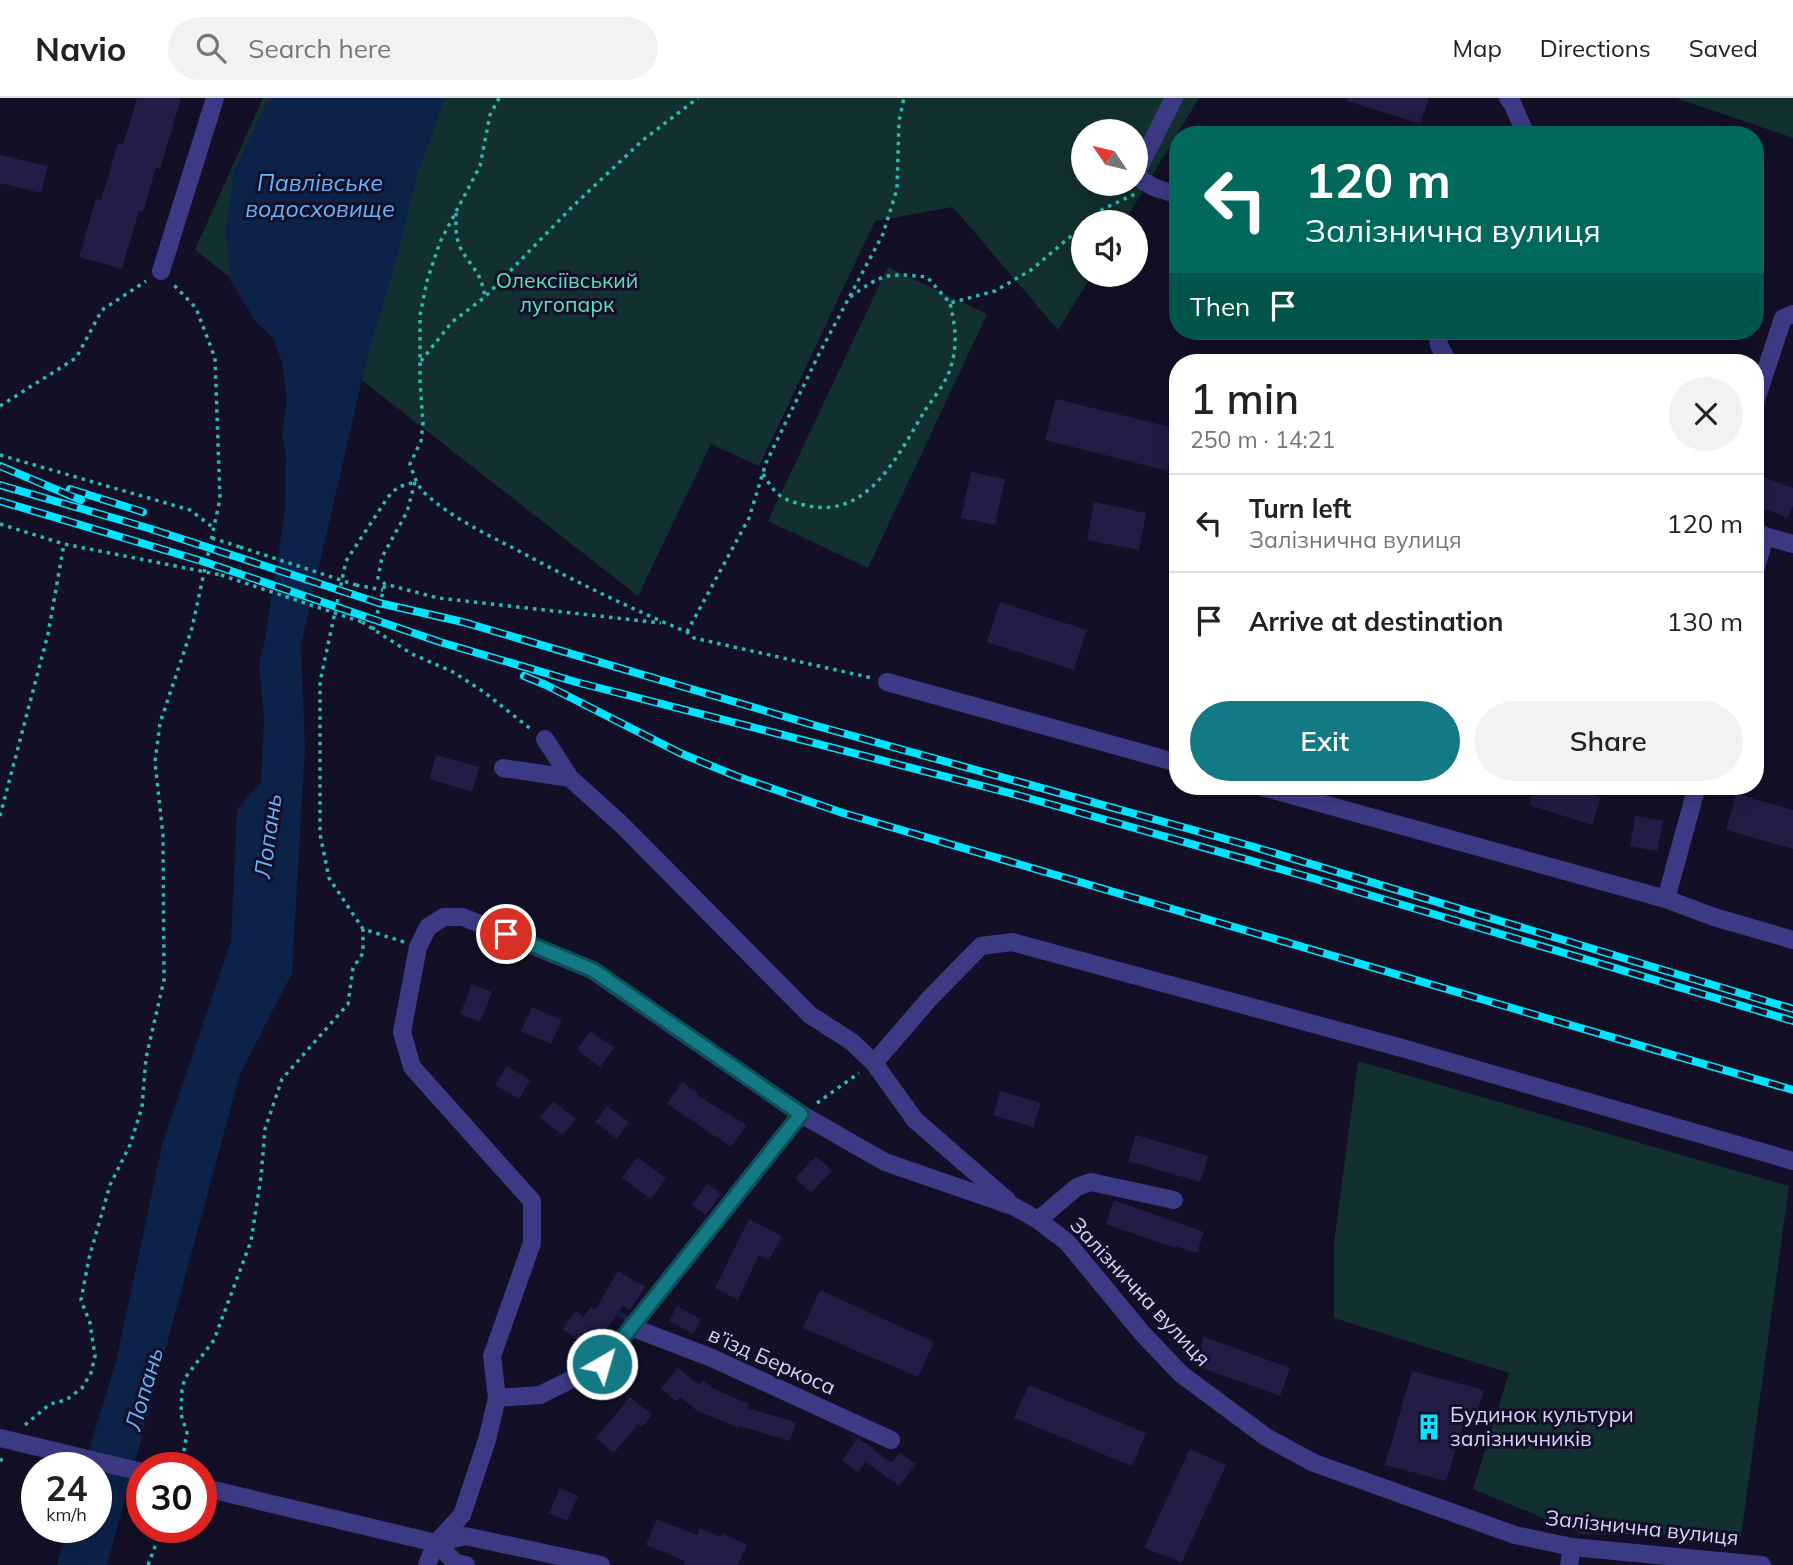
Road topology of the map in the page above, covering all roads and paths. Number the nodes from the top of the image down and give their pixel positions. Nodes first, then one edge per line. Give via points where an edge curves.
1 (215, 98) edge
2 (499, 98) edge
3 (698, 98) edge
4 (904, 98) edge
5 (1174, 98) edge
6 (1508, 98) edge
7 (1522, 126) edge
8 (1148, 150) edge
9 (1148, 183) edge
10 (1153, 187) junction
11 (1169, 192) edge
12 (1103, 210) edge
13 (456, 212) junction
14 (1071, 236) edge
15 (161, 271) junction
16 (485, 297) junction
17 (849, 298) junction
18 (950, 303) junction
19 (1793, 314) edge
20 (419, 362) junction
21 (1764, 376) edge
22 (0, 406) edge
23 (0, 455) edge
24 (763, 474) junction
25 (415, 482) junction
26 (2, 525) edge
27 (215, 529) junction
28 (1764, 535) edge
29 (212, 538) junction
30 (64, 544) junction
31 (1793, 544) edge
32 (204, 571) junction
33 (385, 584) junction
34 (383, 590) junction
35 (665, 623) junction
36 (373, 630) junction
37 (687, 632) junction
38 (887, 682) joint
39 (545, 740) joint
40 (1169, 760) edge
41 (503, 768) dead end
42 (569, 778) junction
43 (1291, 795) edge
44 (1695, 795) edge
45 (0, 816) edge
46 (1666, 899) junction
47 (363, 929) junction
48 (1793, 940) edge
49 (418, 947) junction
50 (874, 1063) junction
51 (801, 1114) junction
52 (1793, 1161) edge
53 (1174, 1200) dead end
54 (1015, 1207) junction
55 (1038, 1220) junction
56 (636, 1323) junction
57 (497, 1398) junction
58 (9, 1440) edge
59 (891, 1440) dead end
60 (184, 1452) edge
61 (126, 1468) edge
62 (217, 1491) edge
63 (156, 1543) edge
64 (436, 1544) junction
65 (1571, 1556) edge
66 (148, 1565) edge
67 (427, 1565) edge
68 (467, 1565) edge
69 (601, 1565) edge
70 (1762, 1565) edge

1 - 15 street
2 - 13 path via 489,115 481,166
3 - 16 path via 643,140
4 - 17 path via 897,189 883,234
5 - 8 street
6 - 7 street
9 - 10 street
10 - 11 street
10 - 12 path
13 - 16 path via 459,246 482,278
13 - 20 path via 427,281 420,315
14 - 18 path via 1031,270 995,291
15 - 22 path via 102,310 76,358
15 - 27 path via 196,308 215,358 220,499
16 - 20 path via 452,322
17 - 18 path via 892,274 927,277
17 - 24 path
18 - 24 path via 956,331 951,368 891,466 863,495 838,507 813,507 775,494
19 - 21 street via 1783,318
20 - 25 path via 423,423 421,441 410,464
23 - 27 path via 190,510
24 - 37 path via 749,519
25 - 33 path via 407,512 382,557 378,579
25 - 35 path via 426,495 472,526 589,589
25 - 47 path via 398,487 388,497 346,561 320,682 320,834 329,878
26 - 30 path
27 - 29 path
28 - 31 street
29 - 32 path
29 - 34 path, bridge
30 - 32 path
30 - 45 path via 48,634
32 - 36 path, bridge via 362,622
32 - 58 path via 192,628 160,723 155,762 163,835 164,980 146,1058 142,1107 110,1185 81,1300 95,1356 92,1373 82,1388 50,1405
33 - 34 path
33 - 35 path via 438,598
34 - 36 path
35 - 37 path
36 - 39 path via 412,654 453,671
37 - 38 path via 694,638
38 - 40 street
39 - 42 street
41 - 42 street
42 - 50 street via 622,825 810,1015 852,1042
43 - 46 street
44 - 46 street
46 - 48 street
47 - 49 path
47 - 60 path via 363,953 353,968 348,1004 282,1079 277,1091 265,1129 251,1241 214,1340 182,1390 181,1415 187,1433
49 - 51 street, Залізнична вулиця via 428,927 443,918 463,917 593,970
49 - 57 street via 402,1032 412,1068 532,1201 532,1242 492,1356
50 - 51 path
50 - 52 street via 981,946 1012,942
50 - 54 street via 915,1120
51 - 54 street, Залізнична вулиця via 885,1162
51 - 56 street
53 - 55 street via 1091,1182 1077,1187
54 - 55 street, Залізнична вулиця
55 - 65 street, Залізнична вулиця via 1067,1242 1181,1374 1266,1437 1314,1463
56 - 57 street via 602,1364 540,1395
56 - 59 street, в’їзд Беркоса
57 - 64 street via 462,1516
58 - 61 street
62 - 64 street
63 - 66 path
64 - 67 street
64 - 68 street via 456,1563
64 - 69 street via 465,1536
65 - 70 street, Залізнична вулиця via 1711,1559

